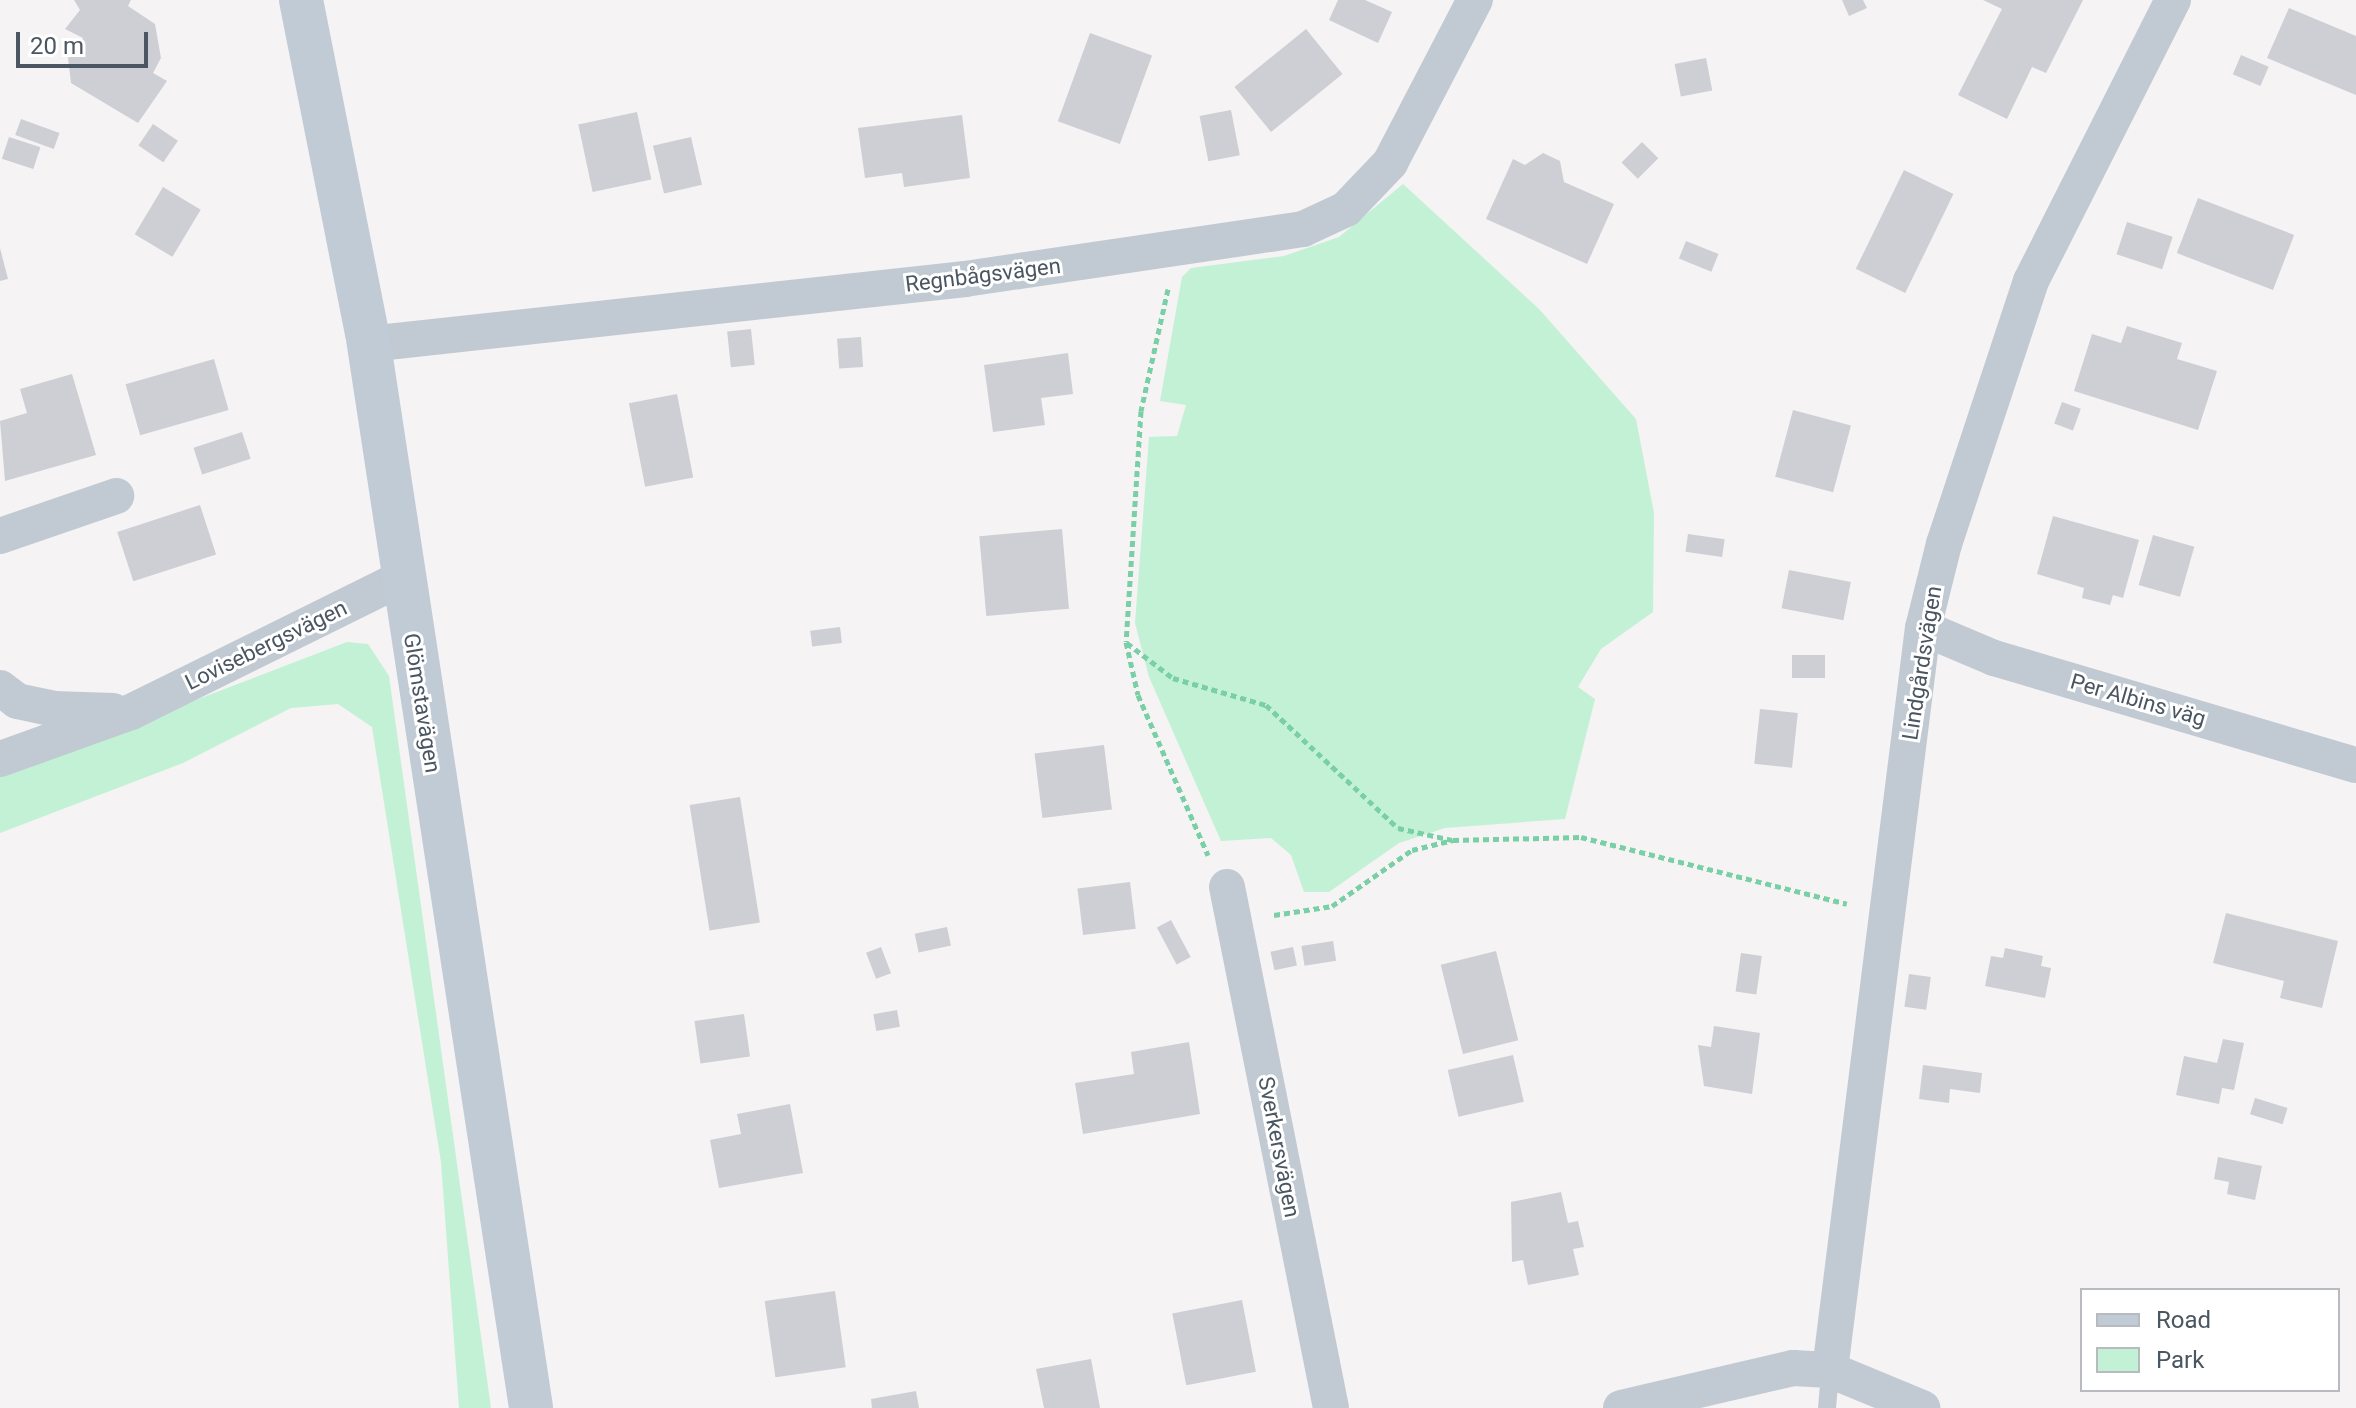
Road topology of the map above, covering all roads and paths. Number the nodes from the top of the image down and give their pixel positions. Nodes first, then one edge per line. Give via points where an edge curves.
1 (301, 0) edge
2 (1475, 0) edge
3 (2173, 0) edge
4 (1174, 249) junction
5 (369, 344) junction
6 (116, 496) dead end
7 (0, 536) edge
8 (402, 578) junction
9 (1923, 628) junction
10 (1126, 642) junction
11 (0, 688) edge
12 (131, 712) junction
13 (0, 759) edge
14 (2356, 765) edge
15 (1453, 840) junction
16 (1227, 887) joint
17 (1887, 914) junction
18 (1236, 922) junction
19 (1830, 1370) junction
20 (531, 1408) edge
21 (1331, 1408) edge
22 (1621, 1408) edge
23 (1827, 1408) edge
24 (1922, 1408) edge

1 - 5 main road, Glömstavägen
2 - 4 street, Regnbågsvägen via 1390,163 1355,201 1326,221 1270,238
3 - 9 street, Lindgårdsvägen via 2031,281
4 - 5 street, Regnbågsvägen
4 - 10 path via 1139,427
5 - 8 main road, Glömstavägen
6 - 7 street
8 - 12 street, Lovisebergsvägen
8 - 20 main road, Glömstavägen
9 - 14 street, Per Albins väg via 1994,658
9 - 17 street, Lindgårdsvägen
10 - 15 path via 1173,678 1266,705 1398,828
10 - 16 path via 1162,757
11 - 12 street, Lovisebergsvägen via 17,701 54,709
12 - 13 street, Lovisebergsvägen
15 - 17 path via 1581,837
15 - 18 path via 1412,850 1332,906
16 - 18 street, Sverkersvägen
17 - 19 street, Lindgårdsvägen
18 - 21 street, Sverkersvägen
19 - 22 street via 1761,1373
19 - 23 lane
19 - 24 street

